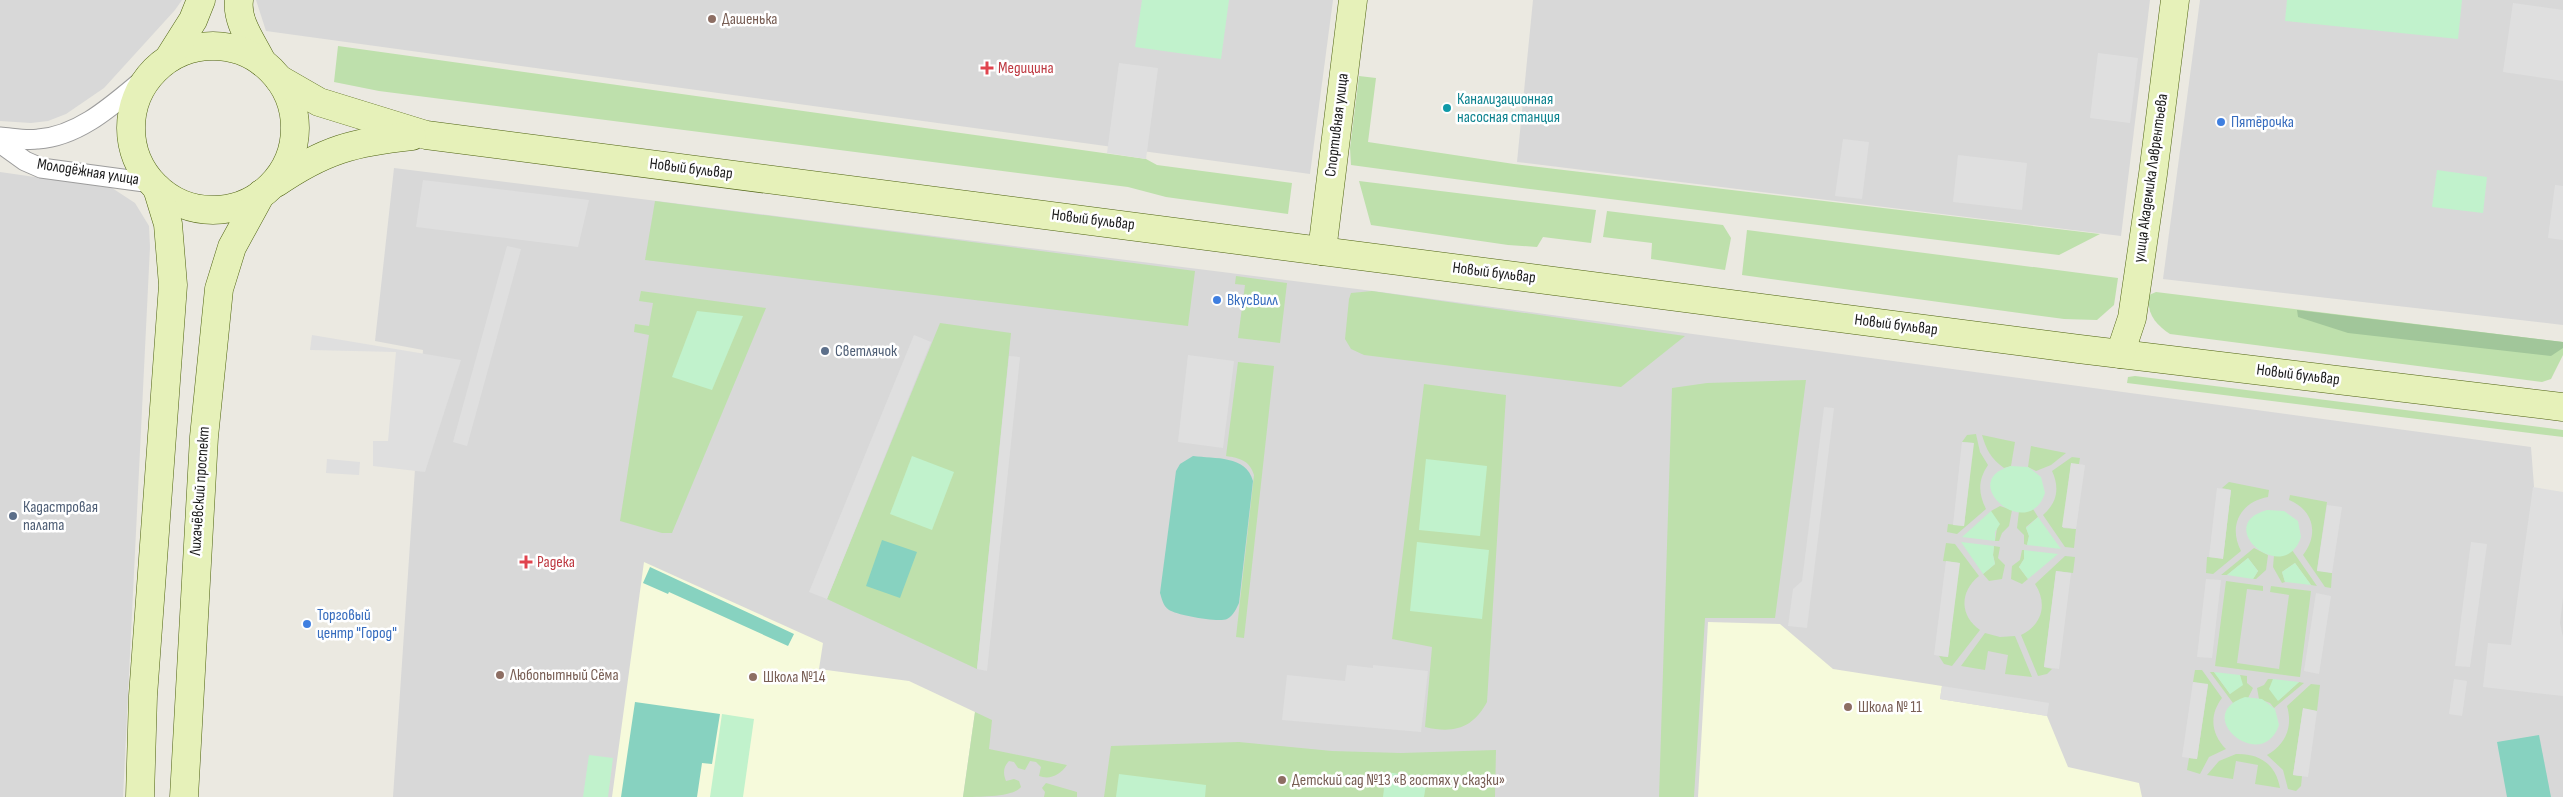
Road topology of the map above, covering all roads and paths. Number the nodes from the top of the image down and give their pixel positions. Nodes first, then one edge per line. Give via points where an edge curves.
1 (201, 0) edge
2 (238, 0) edge
3 (1353, 0) edge
4 (2174, 0) edge
5 (160, 66) junction
6 (271, 71) junction
7 (426, 135) junction
8 (0, 137) edge
9 (0, 143) edge
10 (154, 186) junction
11 (266, 190) junction
12 (1322, 251) junction
13 (2120, 354) junction
14 (2563, 408) edge
15 (140, 797) edge
16 (184, 797) edge

1 - 5 main road, Лихачёвский проспект via 193,20
2 - 6 main road, Лихачёвский проспект via 242,22
3 - 12 main road, Спортивная улица
4 - 13 main road, улица Академика Лаврентьева via 2154,174 2132,318
5 - 6 main road via 194,48 214,46 232,48
5 - 8 street, Молодёжная улица via 82,126 40,139
5 - 10 main road, Лихачёвский проспект via 134,104 131,138 142,170
6 - 7 main road, Новый бульвар via 319,102
6 - 11 main road, Лихачёвский проспект via 289,96 295,135 287,163
7 - 11 main road, Новый бульвар via 346,146 294,171
7 - 12 main road, Новый бульвар
9 - 10 street, Молодёжная улица via 41,168
10 - 11 main road, Лихачёвский проспект via 178,202 207,210 243,205
10 - 15 main road, Лихачёвский проспект via 168,224 173,285 143,696
11 - 16 main road, Лихачёвский проспект via 232,247 219,289 204,437
12 - 13 main road, Новый бульвар
13 - 14 main road, Новый бульвар

